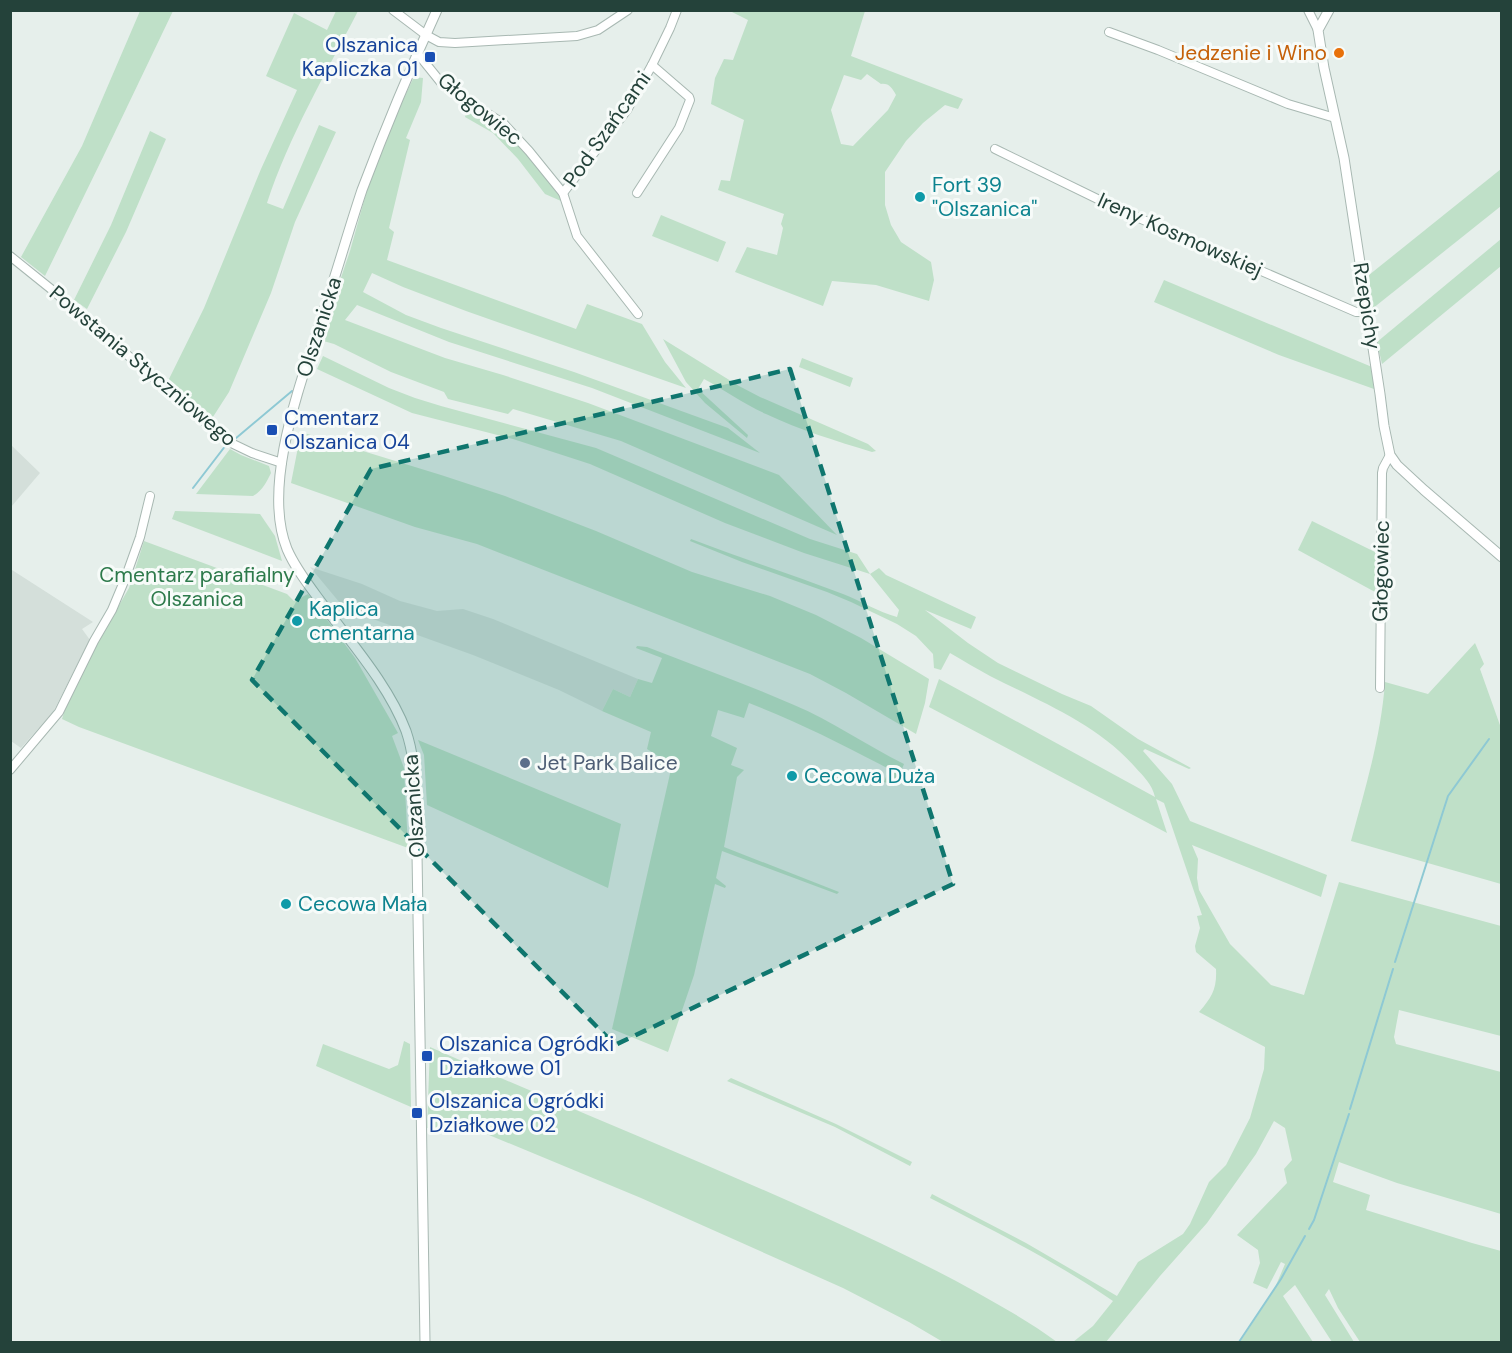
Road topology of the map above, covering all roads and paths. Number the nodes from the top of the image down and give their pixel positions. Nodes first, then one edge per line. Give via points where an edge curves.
1 (393, 10) edge
2 (437, 10) edge
3 (628, 10) edge
4 (677, 10) edge
5 (1308, 10) edge
6 (1329, 10) edge
7 (1318, 30) junction
8 (1109, 32) dead end
9 (426, 35) junction
10 (418, 54) junction
11 (652, 65) junction
12 (1335, 118) junction
13 (995, 149) dead end
14 (563, 193) junction
15 (637, 193) dead end
16 (10, 256) edge
17 (1368, 312) junction
18 (638, 314) dead end
19 (1390, 455) junction
20 (282, 463) junction
21 (150, 496) dead end
22 (1502, 557) edge
23 (1380, 688) dead end
24 (10, 770) edge
25 (425, 1342) edge

1 - 9 street
2 - 9 street, Olszanicka
3 - 9 street via 598,30 578,36 455,43 439,42
4 - 11 street, Pod Szańcami
5 - 7 street
6 - 7 street
7 - 12 street, Rzepichy
8 - 12 street via 1288,104
9 - 10 street, Olszanicka
10 - 14 street, Głogowiec via 443,85 504,124
10 - 20 street, Olszanicka via 362,192 297,397
11 - 14 street, Pod Szańcami via 627,110
11 - 15 street, Pod Szańcami via 690,100 679,128
12 - 17 street, Rzepichy
13 - 17 street, Ireny Kosmowskiej via 1118,209 1356,312
14 - 18 street, Głogowiec via 577,236
16 - 20 street, Powstania Styczniowego via 227,441
17 - 19 street, Rzepichy
19 - 22 street, Rzepichy via 1405,474
19 - 23 street, Głogowiec via 1382,479
20 - 25 street, Olszanicka via 279,513 288,550 305,580 387,693 405,729 413,759 417,805
21 - 24 street via 140,537 112,610 59,712

